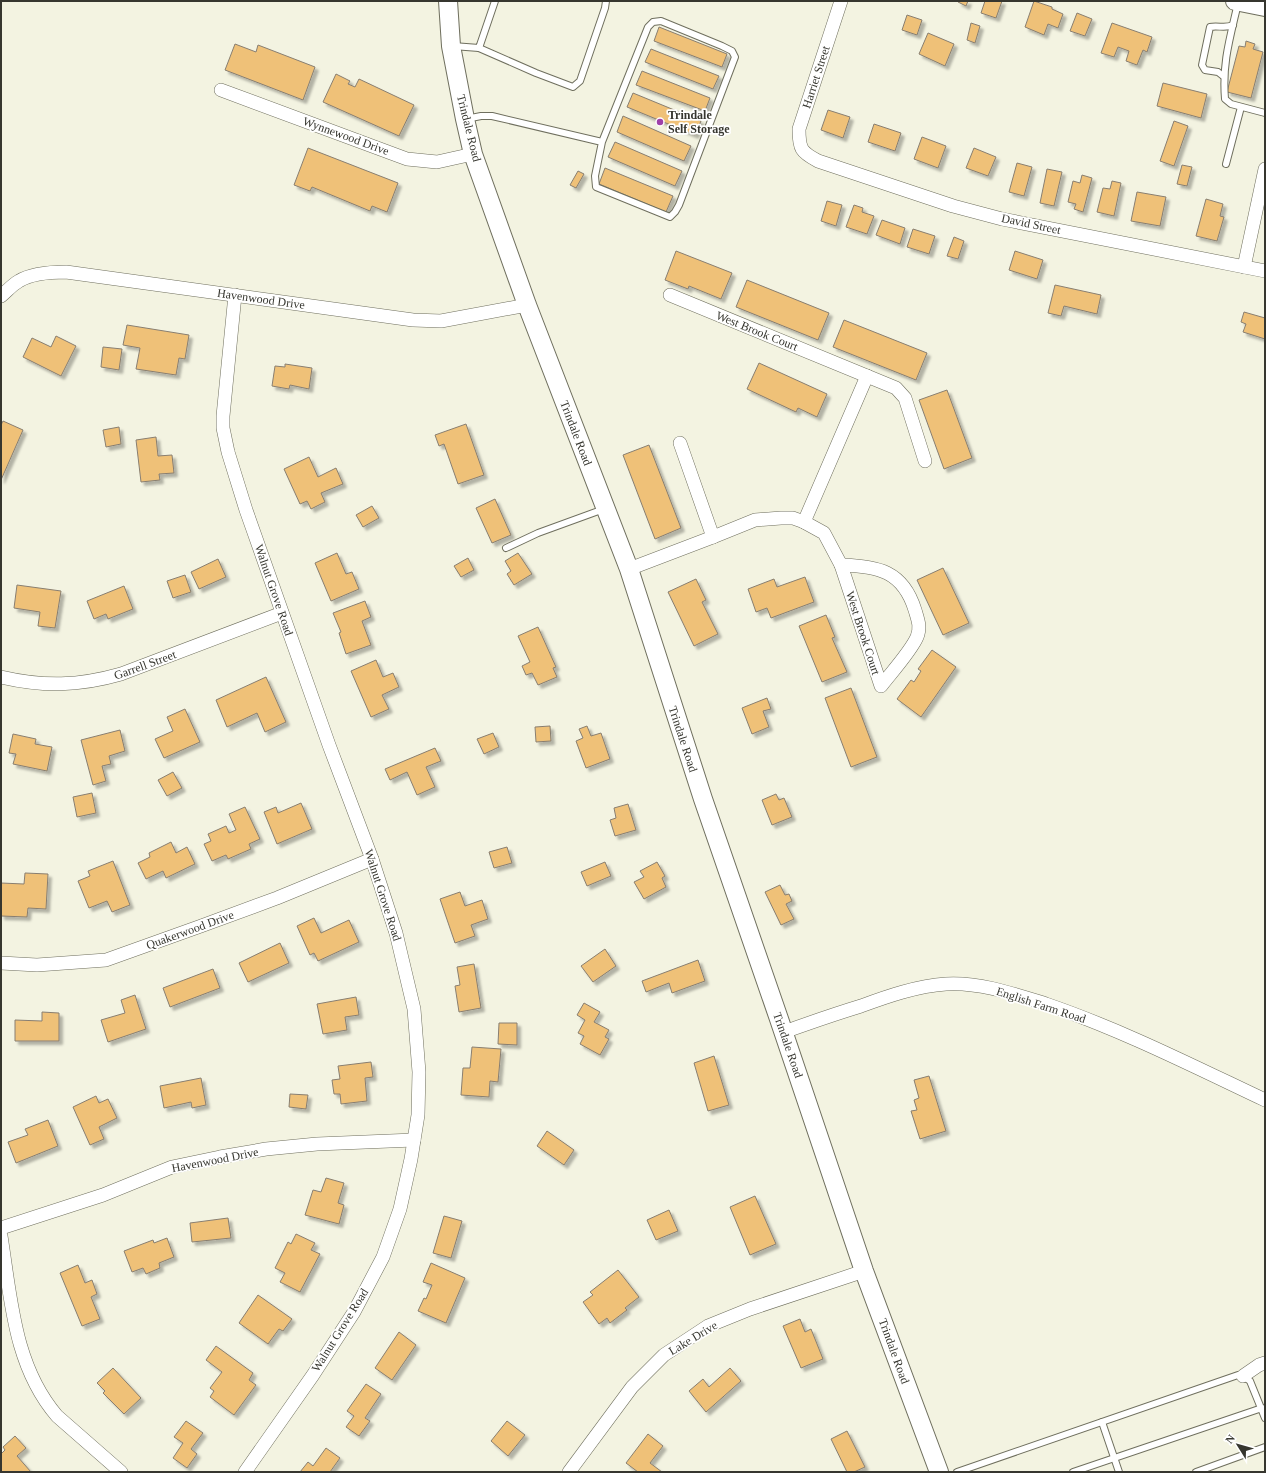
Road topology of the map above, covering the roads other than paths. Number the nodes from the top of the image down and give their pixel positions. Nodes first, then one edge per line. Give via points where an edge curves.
1 (448, 1) edge
2 (495, 1) edge
3 (606, 1) edge
4 (841, 1) edge
5 (1237, 1) edge
6 (1265, 7) edge
7 (1233, 25) junction
8 (451, 46) junction
9 (479, 48) junction
10 (1224, 76) junction
11 (221, 90) dead end
12 (1241, 107) junction
13 (1265, 113) edge
14 (465, 119) junction
15 (602, 142) junction
16 (473, 154) junction
17 (804, 154) joint
18 (1226, 164) dead end
19 (1265, 169) edge
20 (1244, 267) junction
21 (1265, 271) edge
22 (235, 295) junction
23 (670, 295) dead end
24 (1, 296) edge
25 (527, 305) junction
26 (867, 376) junction
27 (680, 443) dead end
28 (925, 461) dead end
29 (606, 508) junction
30 (804, 522) junction
31 (714, 537) junction
32 (506, 548) dead end
33 (841, 565) junction
34 (629, 569) junction
35 (282, 613) junction
36 (1, 677) edge
37 (372, 859) junction
38 (1, 963) edge
39 (784, 1032) junction
40 (1265, 1100) edge
41 (414, 1140) junction
42 (1, 1231) edge
43 (864, 1272) junction
44 (1265, 1364) edge
45 (1243, 1376) junction
46 (1262, 1408) junction
47 (1265, 1418) edge
48 (1102, 1422) junction
49 (1265, 1448) edge
50 (1114, 1458) junction
51 (122, 1472) edge
52 (244, 1472) edge
53 (569, 1472) edge
54 (939, 1472) edge
55 (957, 1472) edge
56 (1073, 1472) edge
57 (1119, 1472) edge
58 (1196, 1472) edge

1 - 8 main road, Trindale Road
2 - 9 lane
3 - 9 lane via 580,81 573,87
4 - 17 street, Harriet Street via 799,129 799,141
5 - 6 main road
5 - 7 lane
7 - 10 lane via 1225,57
7 - 10 lane via 1210,27 1202,65 1205,70 1218,72
8 - 9 lane
8 - 14 main road, Trindale Road
10 - 12 lane via 1225,99
11 - 16 street, Wynnewood Drive via 407,159 437,162
12 - 13 lane
12 - 18 lane
14 - 15 lane via 492,116
14 - 16 main road, Trindale Road
15 - 15 lane via 595,176 596,187 670,217 679,205 735,57 732,51 661,21 653,22 648,27
16 - 25 main road, Trindale Road
17 - 20 street, David Street via 826,164 953,206 1002,219
19 - 20 street
20 - 21 street, David Street
22 - 24 street, Havenwood Drive via 103,276 54,272 30,276 19,281
22 - 25 street, Havenwood Drive via 441,321
22 - 35 street, Walnut Grove Road via 224,392 223,428 246,510
23 - 26 street, West Brook Court
25 - 29 main road, Trindale Road
26 - 28 street, West Brook Court via 896,388 905,398
26 - 30 street
27 - 31 street
29 - 32 lane via 538,533
29 - 34 main road, Trindale Road
30 - 31 street, West Brook Court via 793,518 755,520
30 - 33 street, West Brook Court via 824,534
31 - 34 street, West Brook Court
33 - 33 street, West Brook Court via 851,596 881,686 917,637 920,625 906,588 896,578 864,566
34 - 39 main road, Trindale Road via 703,799
35 - 36 street, Garrell Street via 98,681 49,685
35 - 37 street, Walnut Grove Road
37 - 38 street, Quakerwood Drive via 277,898 106,960 37,965
37 - 41 street, Walnut Grove Road via 396,933 414,1009 419,1072 418,1115
39 - 40 street, English Farm Road via 887,997 946,984 970,984 995,988 1064,1010 1131,1037
39 - 43 main road, Trindale Road
41 - 42 street, Havenwood Drive via 266,1149 172,1167 104,1195
41 - 52 street, Walnut Grove Road via 400,1210 383,1257 354,1312
42 - 51 street via 13,1317 22,1353 36,1386 57,1416
43 - 53 street, Lake Drive via 750,1309 708,1326 664,1355 632,1387
43 - 54 main road, Trindale Road
44 - 45 street
45 - 46 lane via 1250,1381
45 - 48 lane via 1238,1375
46 - 47 lane
46 - 50 lane
48 - 50 lane
48 - 55 lane
49 - 58 lane
50 - 56 lane
50 - 57 lane

